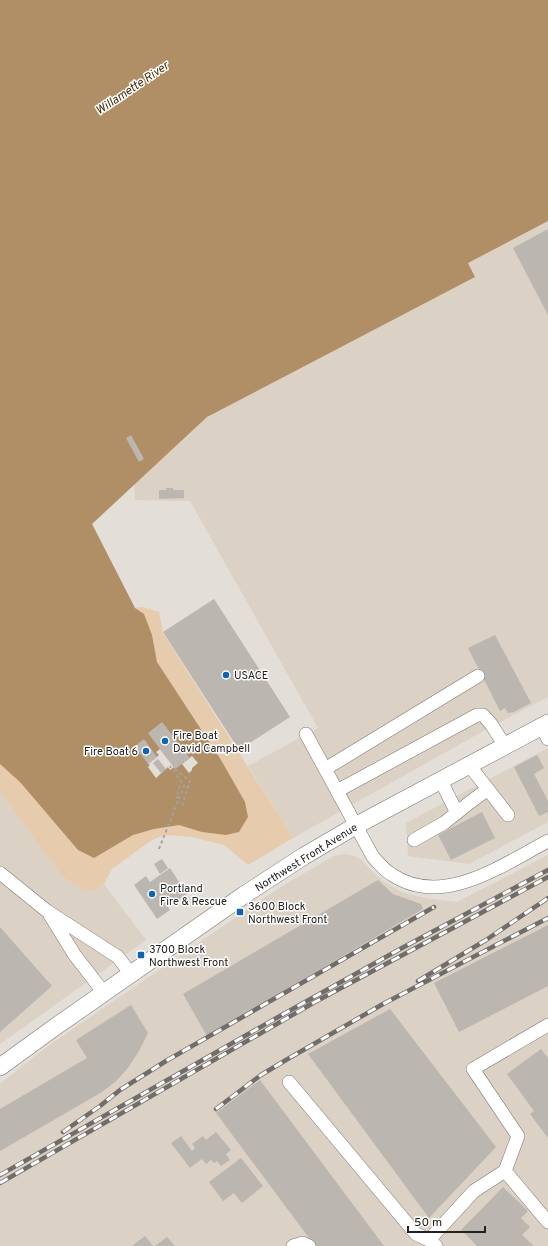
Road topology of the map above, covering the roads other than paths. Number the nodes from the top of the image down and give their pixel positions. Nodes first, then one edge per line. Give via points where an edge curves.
1 (478, 676) dead end
2 (546, 730) edge
3 (306, 734) dead end
4 (505, 746) junction
5 (470, 765) junction
6 (325, 769) junction
7 (441, 781) junction
8 (488, 789) junction
9 (337, 791) junction
10 (457, 813) junction
11 (508, 815) dead end
12 (357, 825) junction
13 (414, 840) dead end
14 (548, 841) edge
15 (0, 873) edge
16 (47, 910) junction
17 (131, 974) junction
18 (104, 993) junction
19 (548, 1025) edge
20 (0, 1067) edge
21 (289, 1082) dead end
22 (505, 1171) junction
23 (548, 1222) edge
24 (432, 1243) edge
25 (293, 1246) edge
26 (309, 1246) edge

1 - 6 street
2 - 4 main road, Northwest Front Avenue
3 - 6 street
4 - 5 main road, Northwest Front Avenue
4 - 9 street via 483,715 477,715
5 - 7 main road, Northwest Front Avenue
5 - 8 street
6 - 9 street
7 - 10 street
7 - 12 main road, Northwest Front Avenue
8 - 10 street
8 - 11 street
9 - 12 street
10 - 13 street
12 - 14 street via 373,857 385,870 402,880 420,886 448,887 470,881
12 - 17 main road, Northwest Front Avenue via 304,856
15 - 16 street
16 - 17 street via 118,956
16 - 18 street via 74,954
17 - 18 main road, Northwest Front Avenue
18 - 20 main road, Northwest Front Avenue
19 - 22 street via 473,1069 518,1136
21 - 24 street via 416,1234
22 - 23 street
22 - 24 street via 474,1191
25 - 26 street via 302,1243

